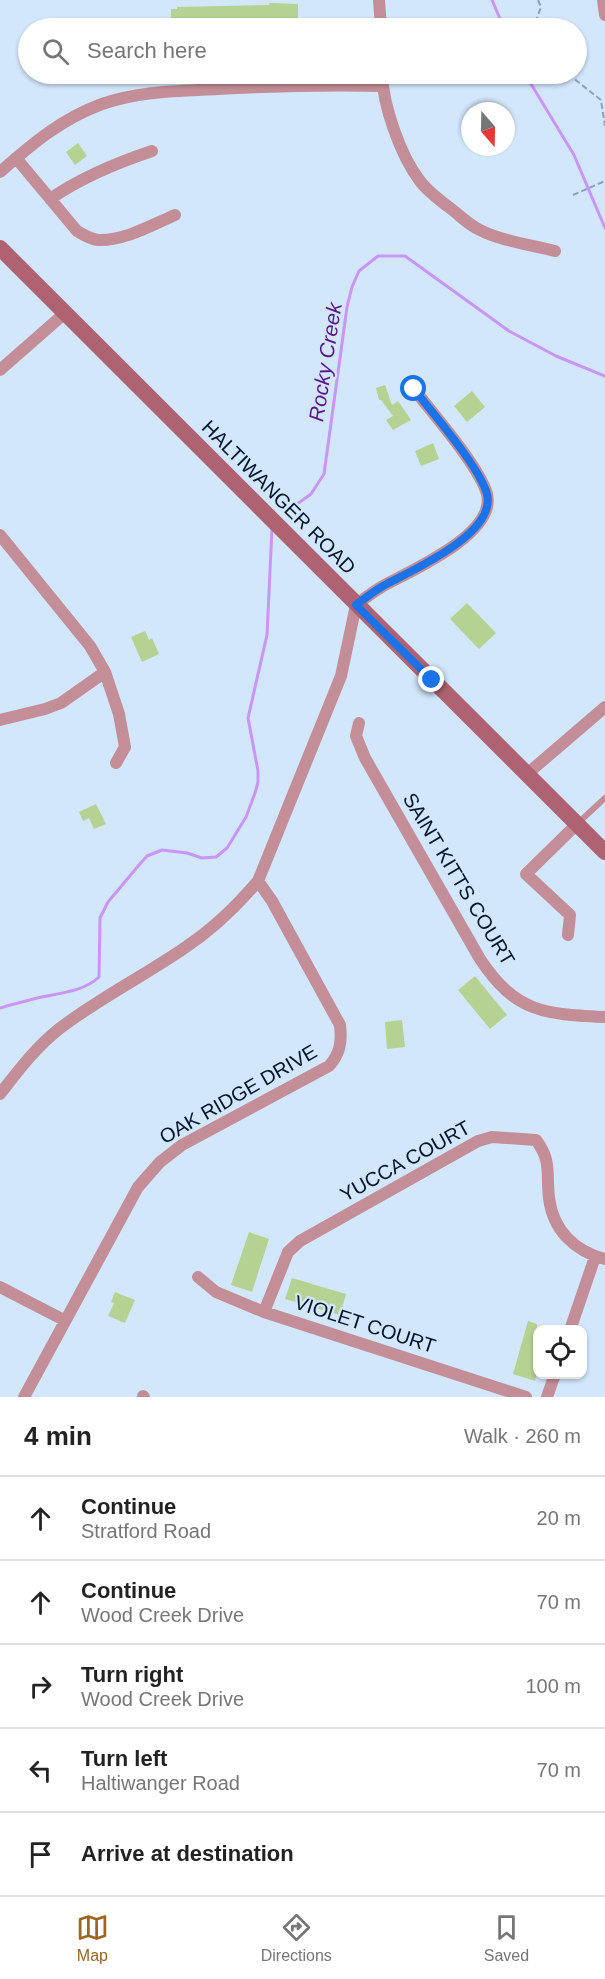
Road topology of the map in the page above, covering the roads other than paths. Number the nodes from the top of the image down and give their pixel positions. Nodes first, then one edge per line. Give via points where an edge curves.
1 (379, 0) edge
2 (603, 0) edge
3 (605, 15) edge
4 (380, 18) edge
5 (311, 84) edge
6 (383, 84) edge
7 (152, 151) dead end
8 (16, 158) junction
9 (0, 172) edge
10 (50, 199) junction
11 (175, 215) dead end
12 (0, 248) edge
13 (555, 251) dead end
14 (65, 313) junction
15 (0, 370) edge
16 (414, 389) dead end
17 (0, 535) edge
18 (356, 605) junction
19 (105, 672) junction
20 (605, 707) edge
21 (0, 720) edge
22 (359, 723) dead end
23 (117, 762) dead end
24 (527, 774) junction
25 (605, 798) edge
26 (577, 824) junction
27 (605, 852) edge
28 (258, 881) junction
29 (568, 935) dead end
30 (605, 1017) edge
31 (0, 1094) edge
32 (600, 1258) edge
33 (198, 1277) dead end
34 (0, 1287) edge
35 (264, 1312) junction
36 (64, 1320) junction
37 (572, 1325) edge
38 (553, 1379) edge
39 (24, 1397) edge
40 (526, 1397) edge
41 (547, 1397) edge

1 - 4 street
2 - 3 street
5 - 8 street via 132,96 69,119 40,136
6 - 13 street via 403,150 428,190 481,231
7 - 10 street via 90,175
8 - 9 street
8 - 10 street
10 - 11 street via 76,231 100,240 125,235
12 - 14 street, HALTIWANGER ROAD
14 - 15 street
14 - 18 street, HALTIWANGER ROAD
16 - 18 street via 483,484 488,501 485,515 460,541
17 - 19 street via 83,638
18 - 24 street, HALTIWANGER ROAD
18 - 28 street via 341,676
19 - 21 street via 61,703
19 - 23 street via 125,747
20 - 24 street
22 - 30 street, SAINT KITTS COURT via 356,736 365,758 480,959 501,987 535,1009
24 - 26 street, HALTIWANGER ROAD
25 - 26 lane
26 - 27 street, HALTIWANGER ROAD
26 - 29 street via 526,874 570,915
28 - 31 street via 239,903 193,942 56,1030
28 - 36 street, OAK RIDGE DRIVE via 340,1025 342,1039 337,1057 329,1066 182,1145 160,1162 138,1187
32 - 35 street, YUCCA COURT via 570,1243 558,1227 549,1200 546,1153 536,1140 492,1137 478,1141 300,1242 288,1252
32 - 37 street
33 - 35 street, VIOLET COURT via 216,1293
34 - 36 street
35 - 40 street, VIOLET COURT
36 - 39 street, OAK RIDGE DRIVE
38 - 41 street

